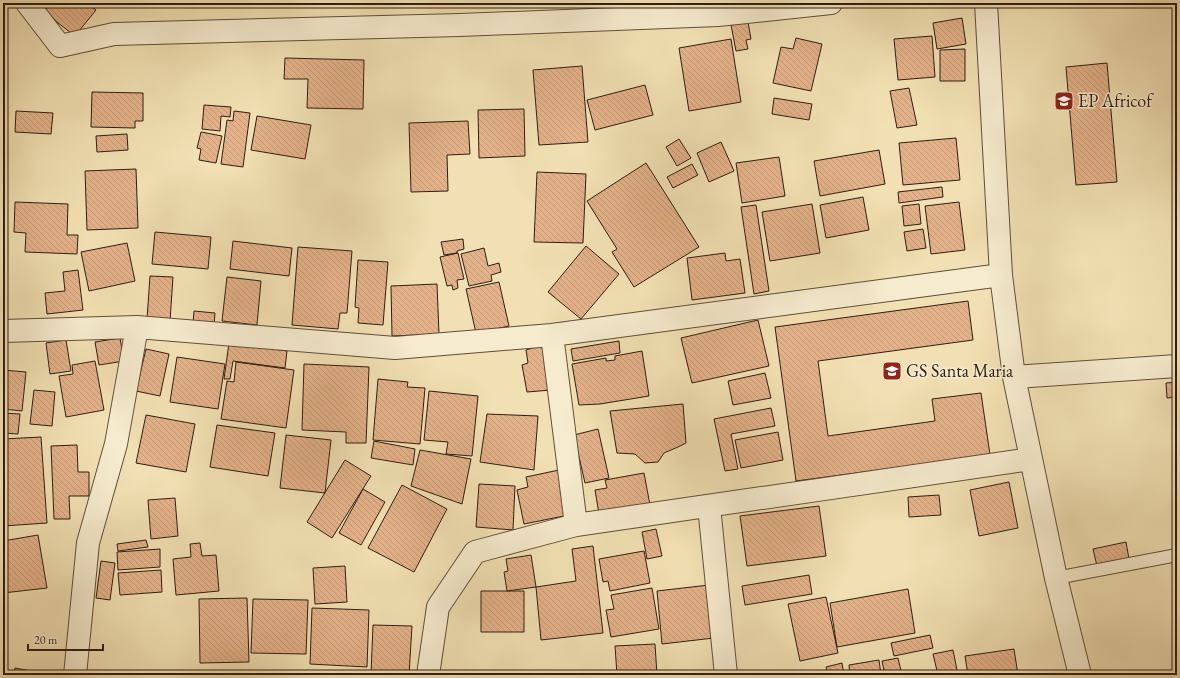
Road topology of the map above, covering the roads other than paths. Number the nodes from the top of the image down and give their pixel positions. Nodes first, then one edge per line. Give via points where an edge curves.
1 (27, 3) edge
2 (831, 3) edge
3 (986, 3) edge
4 (1001, 275) junction
5 (137, 327) junction
6 (3, 331) edge
7 (552, 335) junction
8 (1177, 366) edge
9 (1014, 377) junction
10 (1031, 459) junction
11 (709, 506) junction
12 (576, 525) junction
13 (1177, 555) edge
14 (1056, 578) junction
15 (75, 675) edge
16 (428, 675) edge
17 (726, 675) edge
18 (1080, 675) edge

1 - 2 street via 60,46 114,34 452,26 718,15
3 - 4 street
4 - 7 street
4 - 9 street
5 - 6 street
5 - 7 street via 395,348
5 - 15 street via 116,444 88,543
7 - 12 street
8 - 9 street
9 - 10 street
10 - 11 street
10 - 14 street
11 - 12 street
11 - 17 street
12 - 16 street via 474,552 438,608
13 - 14 lane
14 - 18 street

